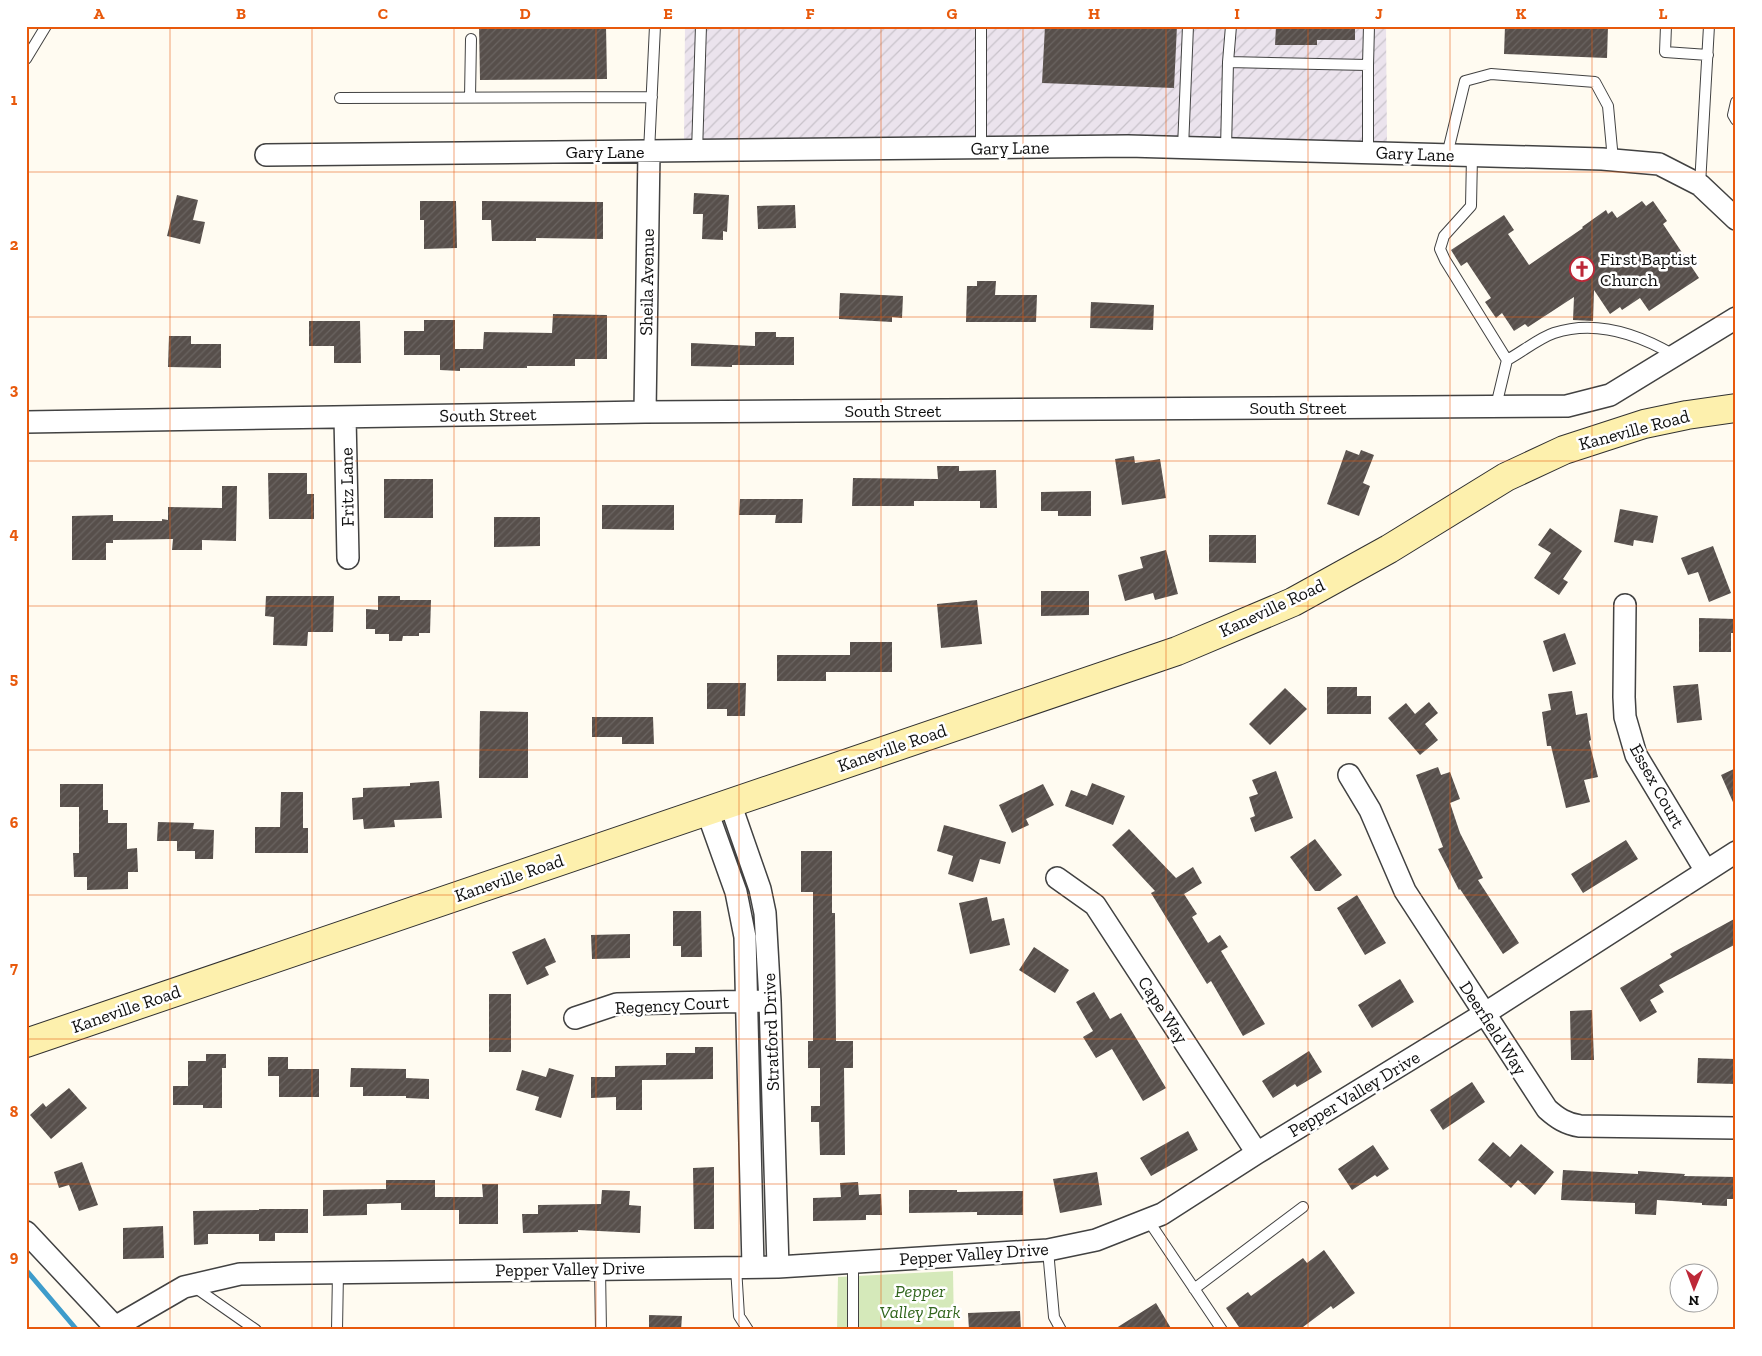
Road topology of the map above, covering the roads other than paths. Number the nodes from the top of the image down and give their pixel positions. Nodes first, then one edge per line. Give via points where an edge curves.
1 (46, 26) edge
2 (656, 26) edge
3 (701, 26) edge
4 (981, 26) edge
5 (1188, 26) edge
6 (1231, 26) edge
7 (1369, 26) edge
8 (1666, 26) edge
9 (1709, 26) edge
10 (471, 39) dead end
11 (1708, 55) junction
12 (26, 60) edge
13 (1228, 62) junction
14 (1368, 65) junction
15 (470, 97) junction
16 (652, 97) junction
17 (340, 98) dead end
18 (1736, 102) edge
19 (1736, 120) edge
20 (981, 148) junction
21 (1184, 148) junction
22 (1226, 149) junction
23 (649, 152) junction
24 (696, 152) junction
25 (1368, 153) junction
26 (266, 155) dead end
27 (1446, 155) junction
28 (1472, 156) junction
29 (1613, 160) junction
30 (1700, 185) junction
31 (1736, 219) edge
32 (1736, 318) edge
33 (1675, 356) junction
34 (1508, 360) junction
35 (1496, 406) junction
36 (1736, 408) edge
37 (645, 412) junction
38 (346, 417) junction
39 (26, 422) edge
40 (348, 558) dead end
41 (1625, 605) dead end
42 (1349, 775) dead end
43 (718, 807) junction
44 (1736, 852) edge
45 (1706, 871) junction
46 (1057, 878) dead end
47 (770, 1000) junction
48 (746, 1001) junction
49 (1484, 1014) junction
50 (574, 1018) dead end
51 (26, 1043) edge
52 (1736, 1128) edge
53 (1257, 1154) junction
54 (1303, 1207) dead end
55 (1148, 1220) junction
56 (26, 1232) edge
57 (1048, 1250) junction
58 (854, 1262) junction
59 (778, 1266) junction
60 (744, 1267) junction
61 (600, 1269) junction
62 (338, 1272) junction
63 (191, 1285) junction
64 (1194, 1288) junction
65 (114, 1328) edge
66 (256, 1330) edge
67 (337, 1330) edge
68 (601, 1330) edge
69 (748, 1330) edge
70 (853, 1330) edge
71 (1061, 1330) edge
72 (1222, 1330) edge

1 - 12 lane
2 - 16 lane
3 - 24 lane
4 - 20 lane
5 - 21 lane
6 - 13 lane
7 - 14 lane
8 - 11 lane via 1665,52
9 - 11 lane
10 - 15 lane
11 - 30 lane
13 - 14 lane
13 - 22 lane
14 - 25 lane
15 - 16 lane
15 - 17 lane
16 - 23 lane
18 - 19 lane via 1733,115
20 - 21 street, Gary Lane
20 - 24 street, Gary Lane
21 - 22 street, Gary Lane
22 - 25 street, Gary Lane
23 - 24 street, Gary Lane
23 - 26 street, Gary Lane
23 - 37 street, Sheila Avenue
25 - 27 street, Gary Lane
27 - 28 street, Gary Lane
27 - 29 lane via 1465,82 1491,74 1595,82 1608,106
28 - 29 street, Gary Lane
28 - 34 lane via 1471,206 1444,236 1440,249
29 - 30 street, Gary Lane via 1659,164
30 - 31 street, Gary Lane
32 - 33 street, South Street
33 - 34 lane via 1623,332 1588,327 1554,333
33 - 35 street, South Street via 1610,395 1567,406
34 - 35 lane
35 - 37 street, South Street
36 - 43 main road, Kaneville Road via 1644,424 1564,450 1506,477 1293,602 1177,650
37 - 38 street, South Street
38 - 39 street, South Street
38 - 40 street, Fritz Lane
41 - 45 street, Essex Court via 1624,697 1629,735 1636,755
42 - 49 street, Deerfield Way via 1370,810 1405,891
43 - 47 street, Stratford Drive via 760,889 765,913
43 - 48 street, Stratford Drive via 741,912
43 - 51 main road, Kaneville Road
44 - 45 street, Pepper Valley Drive
45 - 49 street, Pepper Valley Drive
46 - 53 street, Cape Way via 1095,905
47 - 48 street, Regency Court
47 - 59 street, Stratford Drive
48 - 50 street, Regency Court via 617,1004
48 - 60 street, Stratford Drive
49 - 52 street, Deerfield Way via 1547,1109 1570,1125
49 - 53 street, Pepper Valley Drive
53 - 55 street, Pepper Valley Drive
54 - 64 lane
55 - 57 street, Pepper Valley Drive via 1096,1240
55 - 64 lane
56 - 65 street
57 - 58 street, Pepper Valley Drive
57 - 71 lane via 1054,1317
58 - 59 street, Pepper Valley Drive
58 - 70 lane
59 - 60 street, Pepper Valley Drive
60 - 61 street, Pepper Valley Drive
60 - 69 lane via 740,1316
61 - 62 street, Pepper Valley Drive
61 - 68 lane
62 - 63 street, Pepper Valley Drive via 240,1274
62 - 67 lane
63 - 65 street, Pepper Valley Drive
63 - 66 lane
64 - 72 lane

